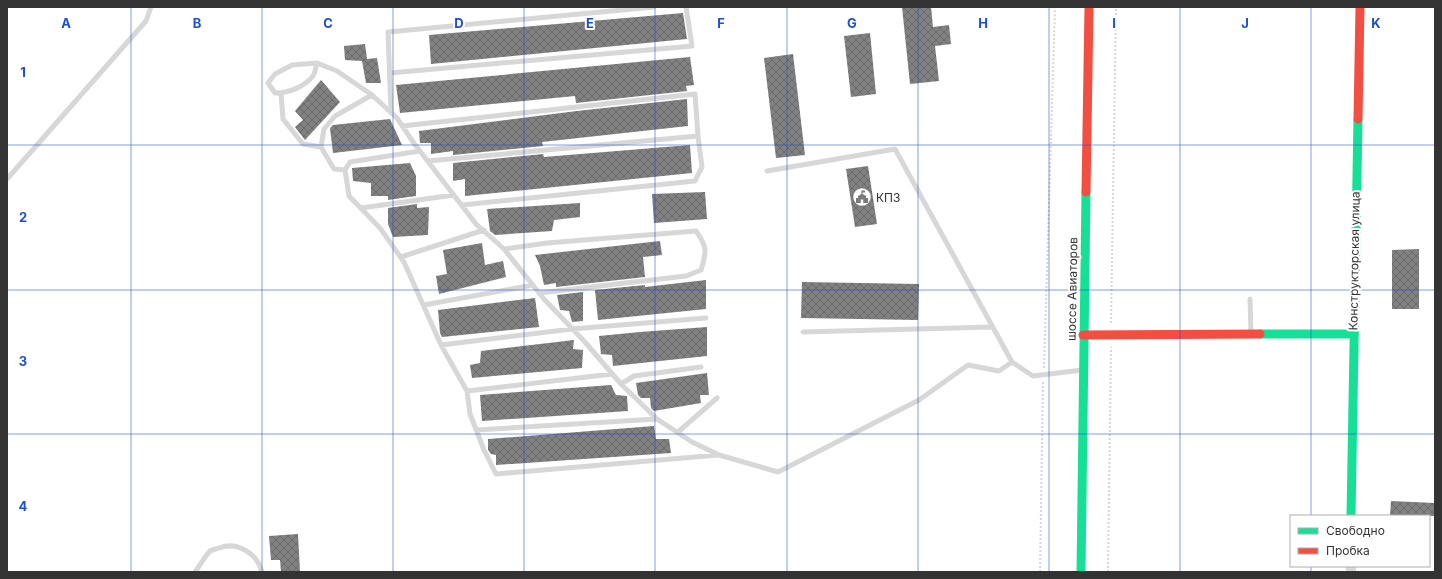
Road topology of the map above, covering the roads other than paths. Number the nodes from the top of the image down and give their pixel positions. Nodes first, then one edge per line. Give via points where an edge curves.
1 (151, 7) edge
2 (654, 7) edge
3 (686, 7) edge
4 (1089, 7) edge
5 (1360, 7) edge
6 (317, 63) junction
7 (390, 73) junction
8 (281, 93) junction
9 (372, 95) junction
10 (391, 112) junction
11 (402, 126) junction
12 (698, 136) junction
13 (321, 147) junction
14 (420, 151) junction
15 (428, 162) junction
16 (345, 170) junction
17 (767, 171) dead end
18 (7, 179) edge
19 (454, 195) junction
20 (462, 205) junction
21 (361, 208) junction
22 (484, 230) junction
23 (504, 249) junction
24 (401, 257) junction
25 (533, 285) junction
26 (539, 293) junction
27 (1250, 299) dead end
28 (424, 305) junction
29 (706, 318) dead end
30 (993, 328) junction
31 (572, 329) junction
32 (803, 332) dead end
33 (1251, 334) junction
34 (1353, 334) junction
35 (1083, 335) junction
36 (441, 345) junction
37 (1012, 362) junction
38 (701, 367) dead end
39 (1082, 370) junction
40 (612, 374) junction
41 (621, 384) junction
42 (467, 391) junction
43 (717, 398) dead end
44 (657, 419) junction
45 (476, 430) junction
46 (678, 432) junction
47 (719, 455) junction
48 (1351, 515) edge
49 (195, 572) edge
50 (262, 572) edge
51 (1081, 572) edge

1 - 18 lane via 146,21
2 - 7 lane via 388,32
3 - 7 lane via 692,46
4 - 35 street, шоссе Авиаторов
5 - 34 street, Конструкторская улица
6 - 8 lane via 314,75 302,86
6 - 8 lane via 292,65 275,74 268,83 275,93
6 - 9 lane via 337,71
7 - 10 lane
8 - 13 lane via 283,119 303,144
9 - 10 lane
9 - 13 lane via 335,116 324,129
10 - 11 lane
11 - 12 lane via 695,94
11 - 14 lane
12 - 15 lane
12 - 20 lane via 702,167 694,181
13 - 16 lane via 334,169
14 - 15 lane
14 - 16 lane via 350,162
15 - 19 lane
16 - 21 lane via 349,196
17 - 30 lane via 895,149
19 - 20 lane
19 - 21 lane
20 - 22 lane via 476,224
21 - 24 lane via 380,228
22 - 23 lane
22 - 24 lane
23 - 25 lane
23 - 26 lane via 696,231 705,243 705,258 701,270 686,276
24 - 28 lane
25 - 26 lane
25 - 28 lane
26 - 31 lane
27 - 33 lane
28 - 36 lane
29 - 31 lane
30 - 32 lane
30 - 37 lane
31 - 36 lane
31 - 40 lane
33 - 34 street
33 - 35 street
34 - 48 street, Конструкторская улица
35 - 39 street, шоссе Авиаторов
36 - 42 lane
37 - 39 lane via 1033,376
37 - 47 lane via 999,371 968,365 919,400 778,472
38 - 41 lane via 634,376
39 - 51 street, шоссе Авиаторов
40 - 41 lane
40 - 42 lane
41 - 44 lane
42 - 45 lane via 470,414
43 - 46 lane
44 - 45 lane
44 - 46 lane
45 - 47 lane via 496,474
46 - 47 lane
49 - 50 lane via 211,551 226,545 243,547 254,556

